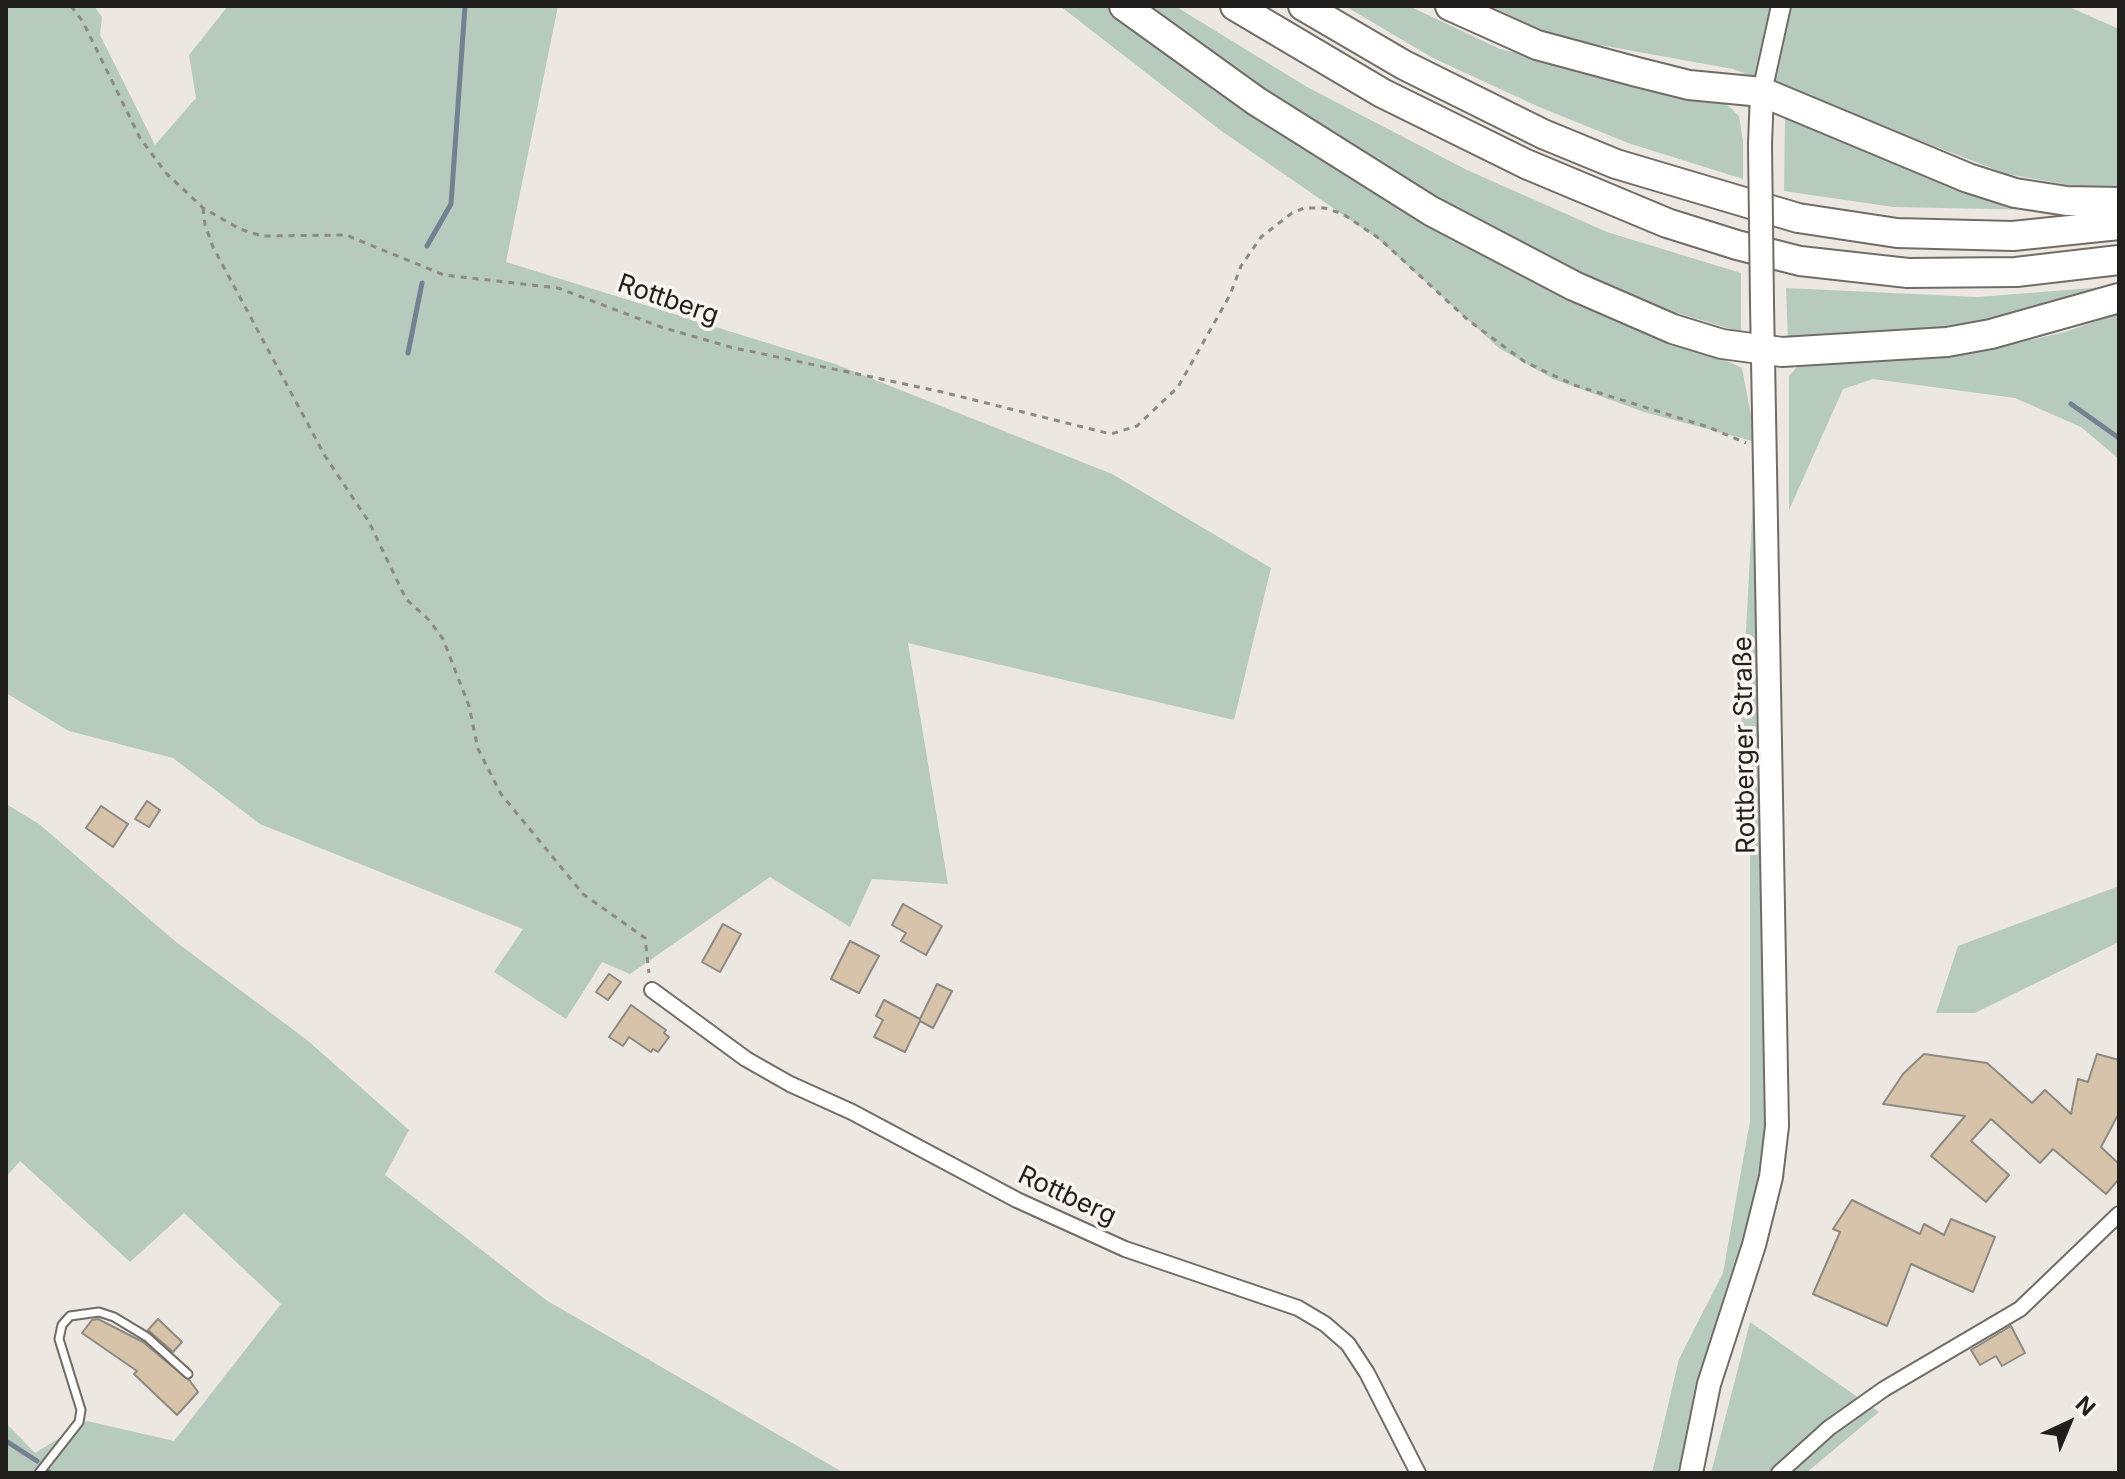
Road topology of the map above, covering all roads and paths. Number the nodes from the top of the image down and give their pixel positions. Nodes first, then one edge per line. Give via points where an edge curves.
1 (71, 6) edge
2 (1124, 6) edge
3 (1235, 6) edge
4 (1303, 6) edge
5 (1450, 6) edge
6 (1781, 6) edge
7 (1762, 92) junction
8 (2119, 202) edge
9 (203, 208) junction
10 (2119, 225) edge
11 (2119, 260) edge
12 (2119, 298) edge
13 (1763, 352) junction
14 (1767, 438) junction
15 (652, 990) joint
16 (2119, 1214) edge
17 (188, 1374) dead end
18 (39, 1473) edge
19 (1418, 1473) edge
20 (1691, 1473) edge
21 (1779, 1473) edge

1 - 9 path, Rottberg via 140,138 166,173
2 - 13 highway via 1256,101 1502,251 1673,329
3 - 11 highway via 1382,93 1526,164 1667,223 1737,245 1800,261 1908,273 2016,272
4 - 10 highway via 1404,65 1543,134 1616,164 1798,218 1912,234 2013,236
5 - 7 highway via 1537,45 1594,61 1689,85
6 - 7 street, Rottberger Straße
7 - 8 highway via 2015,193
7 - 13 main road, Rottberger Straße, bridge
9 - 14 path, Rottberg via 262,236 346,235 444,275 558,288 730,347 1111,434 1137,426 1178,387 1261,237 1285,216 1304,208 1325,208 1380,239 1468,320 1525,362 1574,385 1708,427 1737,442
9 - 15 path via 213,247 325,456 369,522 406,599 443,639 469,706 478,749 501,794 583,894 645,938
12 - 13 highway via 1947,342
13 - 14 main road, Rottberger Straße
14 - 20 main road, Rottberger Straße via 1777,1126 1758,1232 1709,1384
15 - 19 street, Rottberg via 746,1059 1017,1200 1125,1249 1298,1308 1325,1324 1348,1344 1367,1373
16 - 21 street via 2020,1309 1884,1389
17 - 18 lane via 147,1337 114,1317 99,1312 70,1316 59,1339 81,1410 79,1422

